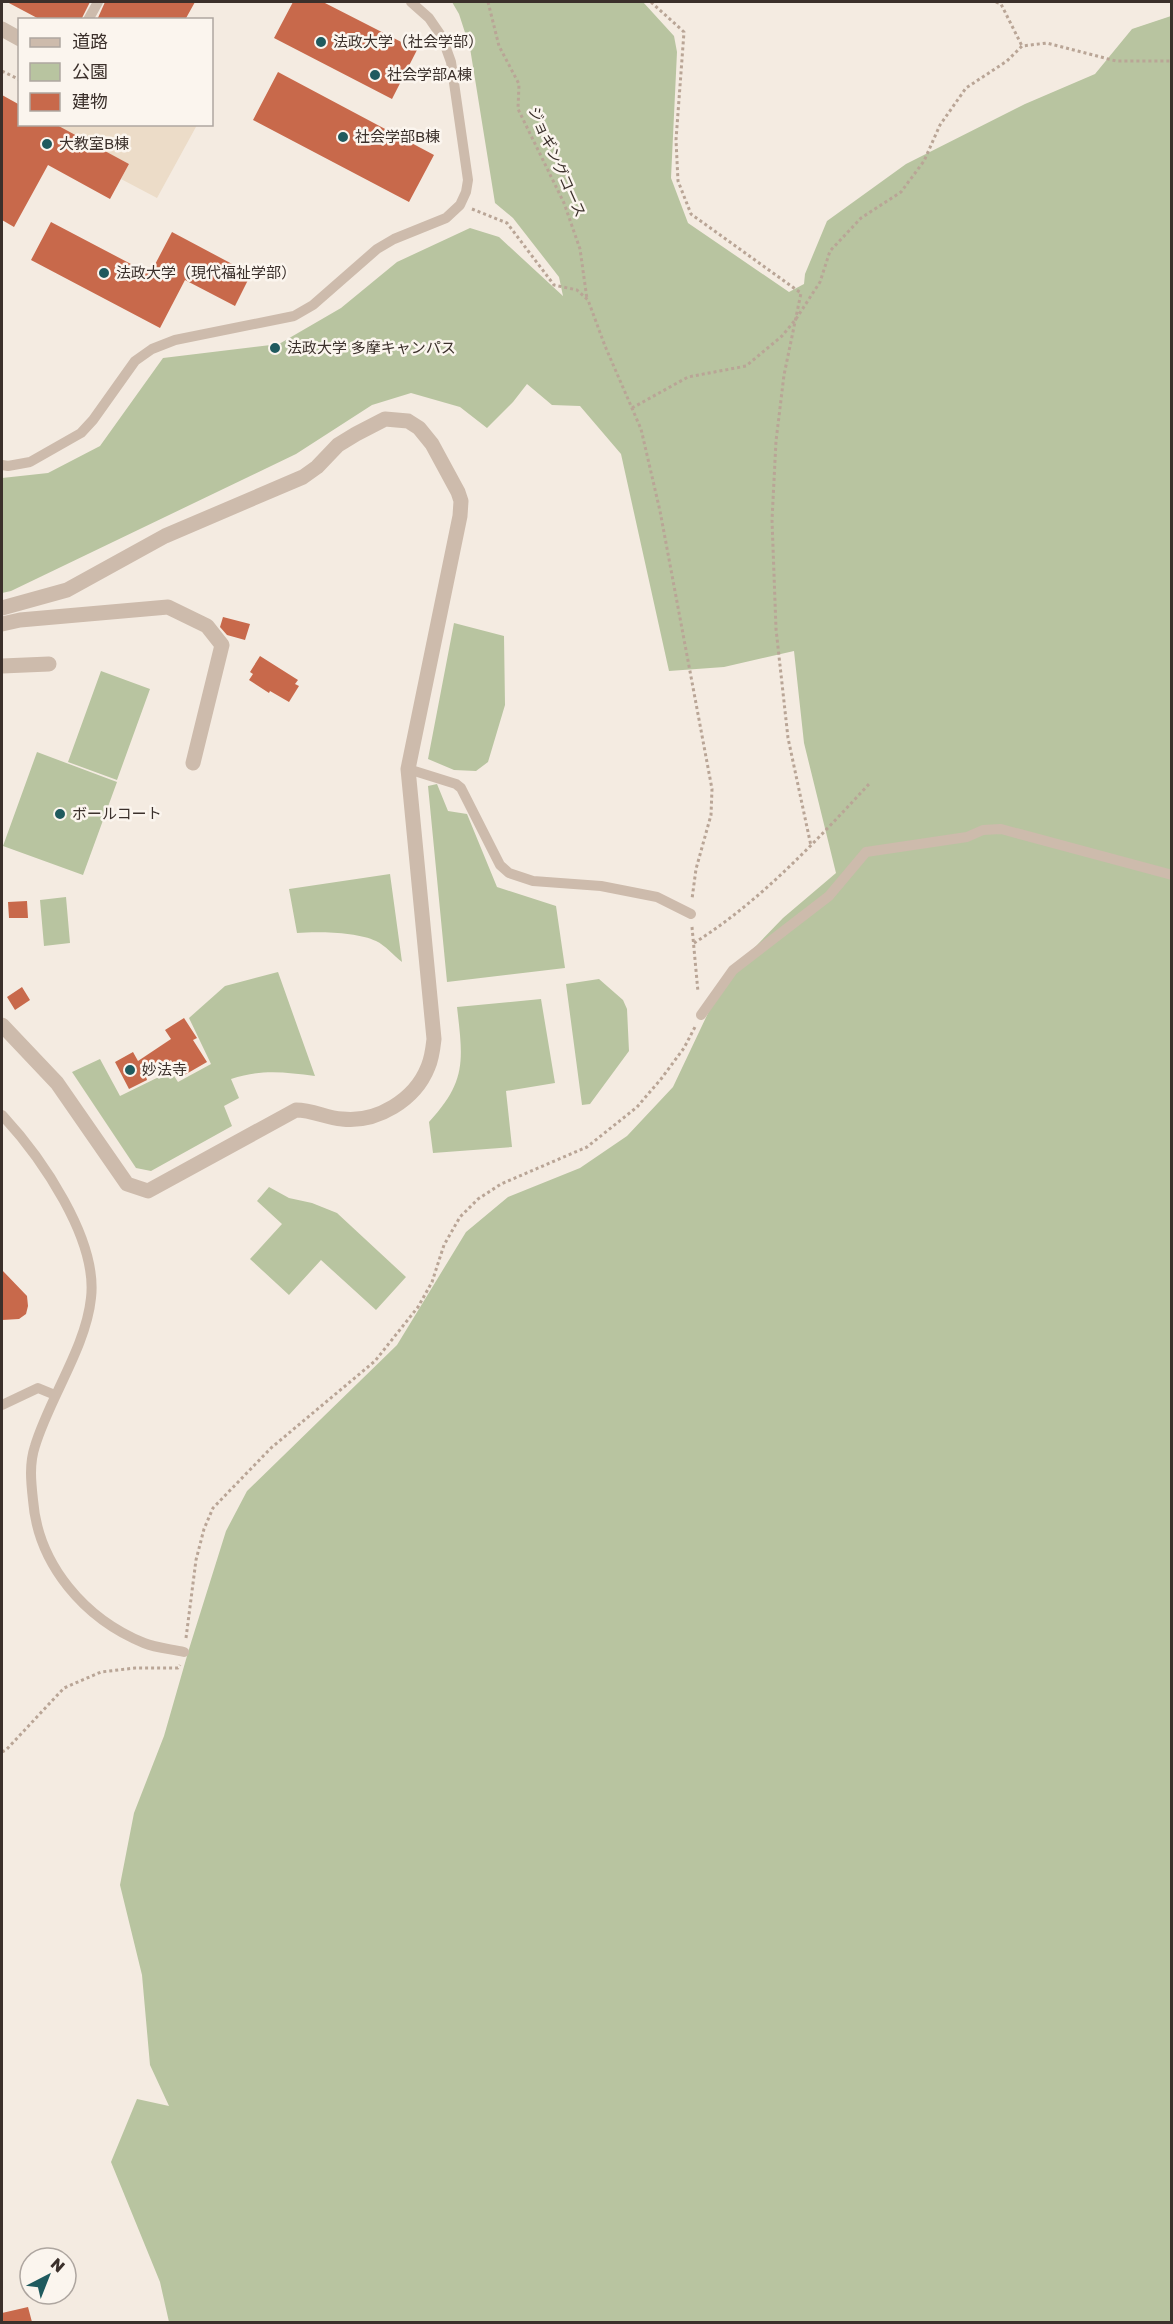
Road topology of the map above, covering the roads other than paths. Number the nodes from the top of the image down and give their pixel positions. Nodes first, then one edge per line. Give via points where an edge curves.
1 (98, 2) edge
2 (411, 2) edge
3 (89, 18) edge
4 (2, 29) edge
5 (18, 38) edge
6 (2, 465) edge
7 (17, 603) junction
8 (2, 608) edge
9 (20, 620) junction
10 (2, 624) edge
11 (49, 664) dead end
12 (2, 666) edge
13 (193, 763) dead end
14 (408, 769) junction
15 (1172, 875) edge
16 (691, 914) road end
17 (700, 1016) road end
18 (2, 1025) edge
19 (2, 1115) edge
20 (55, 1395) junction
21 (2, 1405) edge
22 (184, 1652) road end

1 - 3 lane
2 - 6 lane via 442,37 451,62 468,180 460,205 446,218 377,249 313,305 294,316 175,340 152,349 135,360 81,433 30,462
4 - 5 street
7 - 8 street
7 - 9 street
7 - 14 street via 67,590 165,536 303,477 338,445 378,422 393,418 408,421 432,444 458,492 461,509
9 - 10 street
9 - 13 street via 168,607 207,626 222,645
11 - 12 street
14 - 16 lane via 461,788 500,865 509,873 533,881 601,886 657,897
14 - 18 street via 434,1039 429,1066 421,1080 396,1105 370,1118 356,1119 296,1110 148,1191 127,1184 57,1083
15 - 17 lane via 1001,829 866,852 829,896 733,969
19 - 20 lane via 34,1155 73,1216 90,1268 87,1318
20 - 21 lane via 38,1388
20 - 22 lane via 34,1449 31,1475 39,1538 74,1595 99,1617 147,1644

